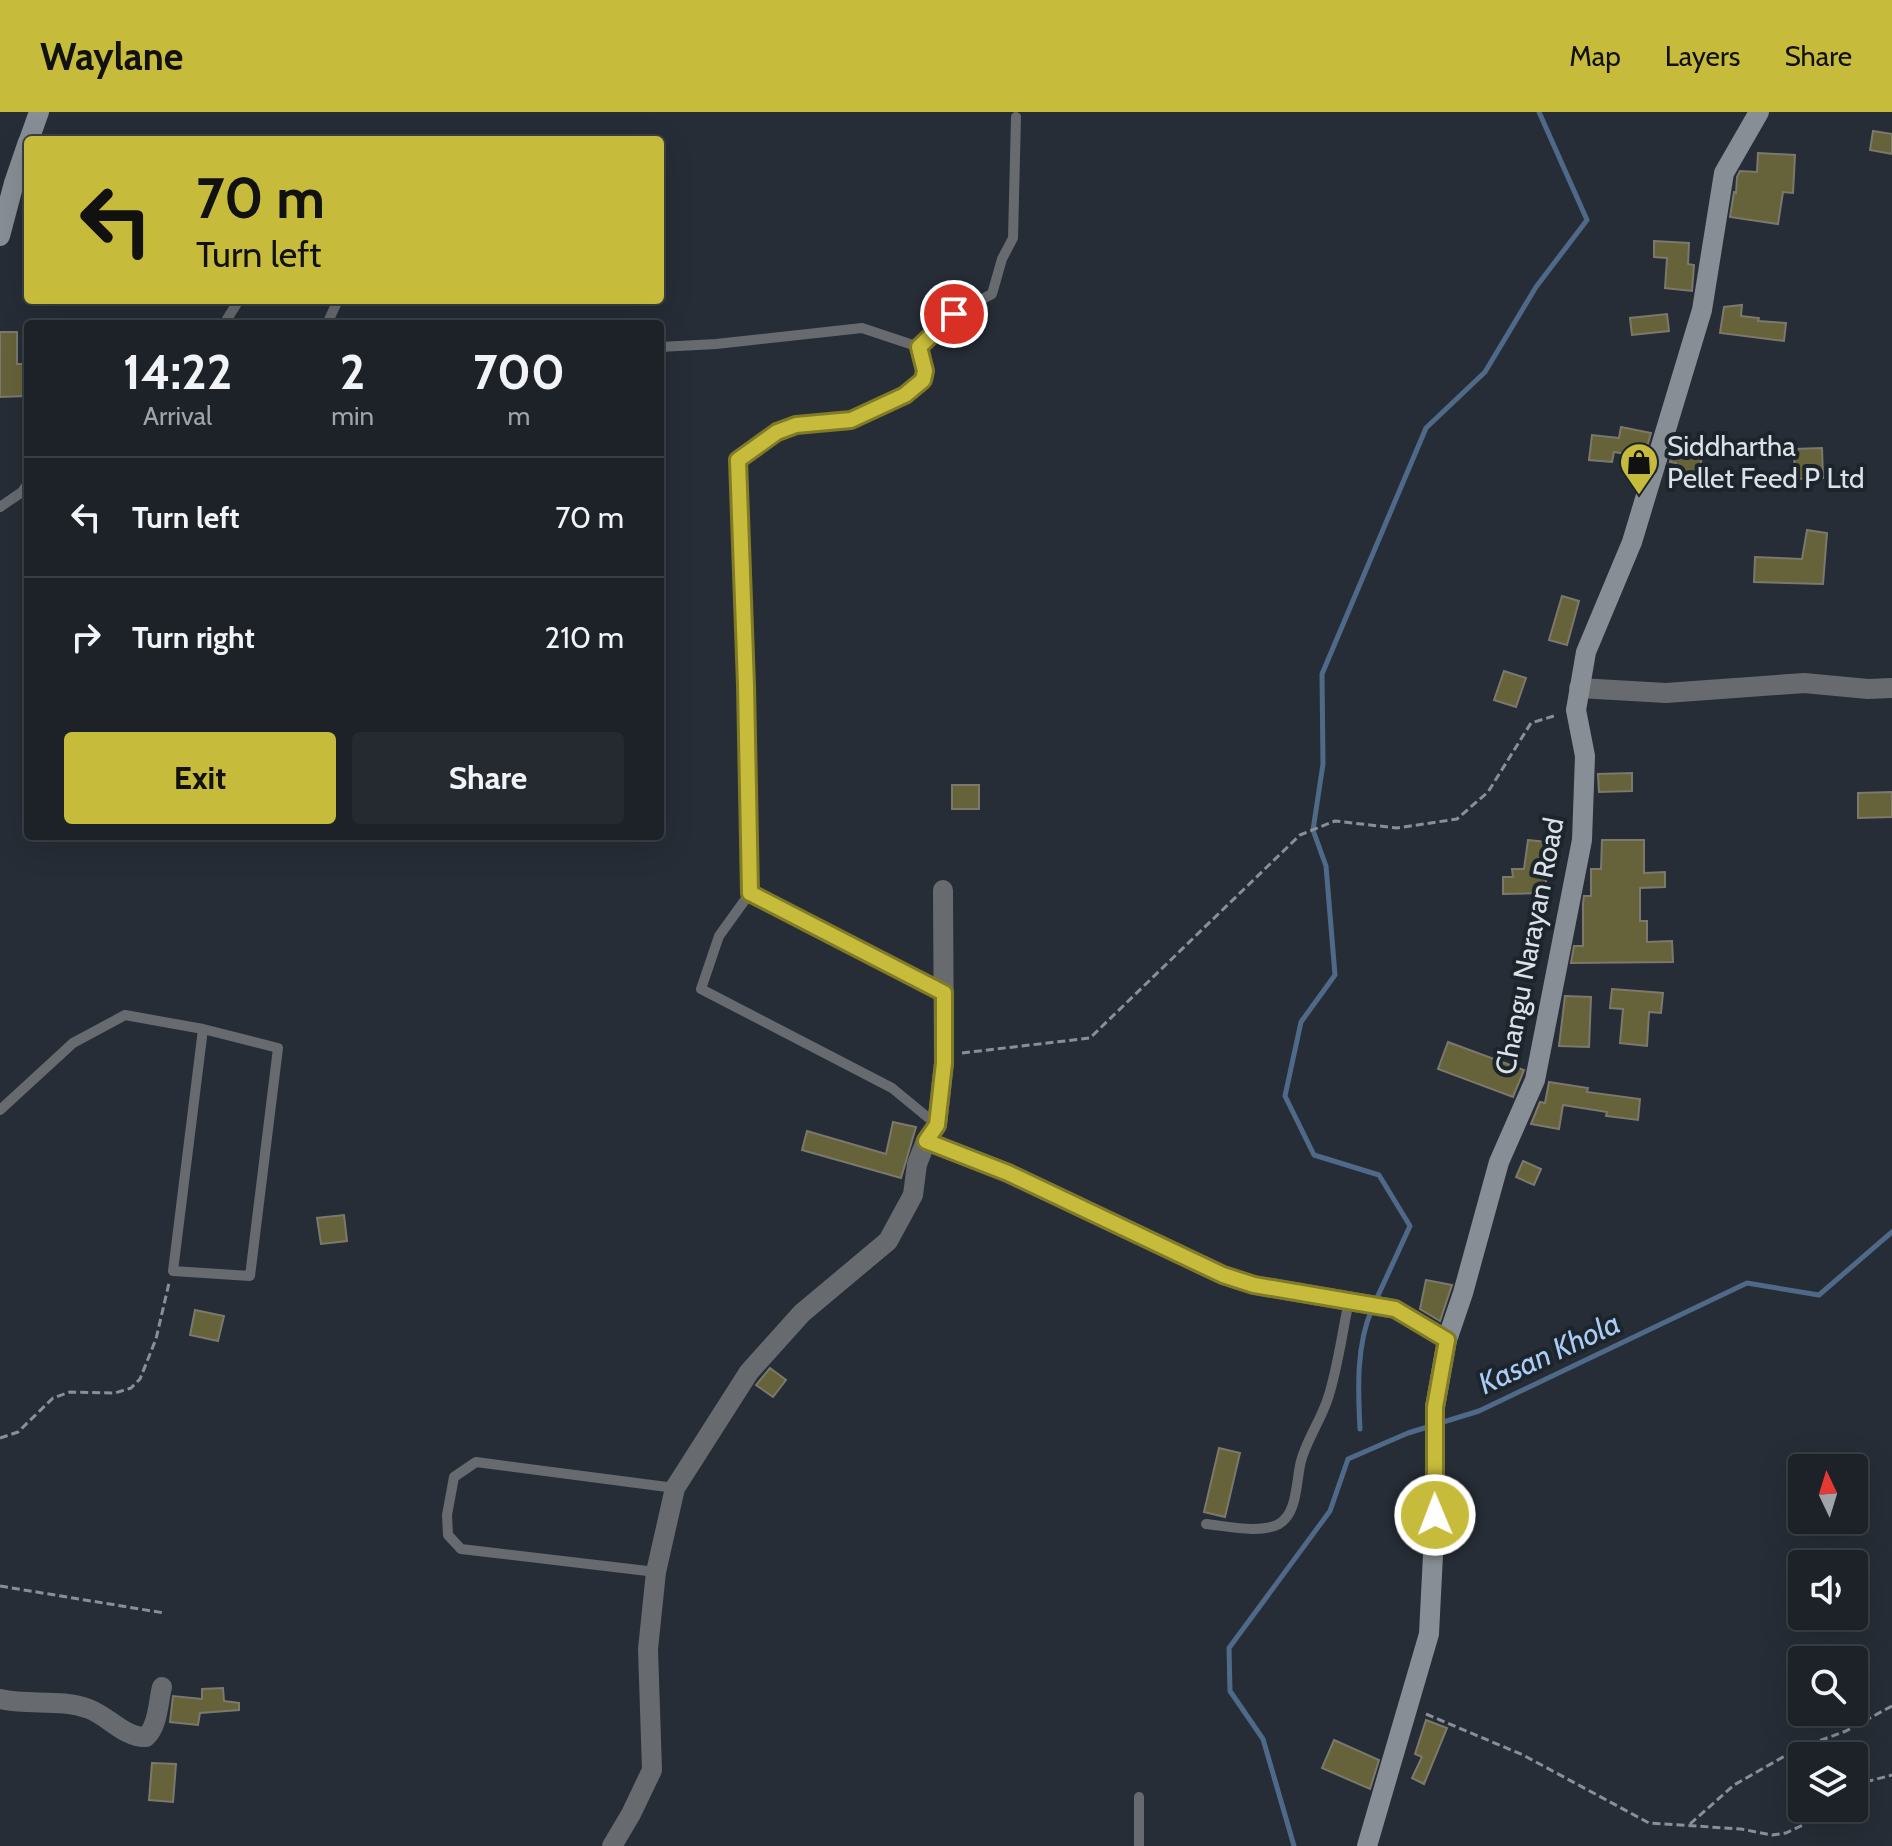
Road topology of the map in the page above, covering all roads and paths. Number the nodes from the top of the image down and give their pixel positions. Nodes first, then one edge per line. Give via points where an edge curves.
1 (39, 112) edge
2 (1759, 112) edge
3 (1016, 117) dead end
4 (30, 136) edge
5 (24, 153) edge
6 (0, 236) edge
7 (664, 347) edge
8 (919, 347) junction
9 (24, 489) edge
10 (0, 507) edge
11 (1579, 688) junction
12 (1892, 688) edge
13 (1576, 710) junction
14 (943, 890) dead end
15 (750, 893) junction
16 (944, 993) junction
17 (203, 1029) junction
18 (945, 1054) junction
19 (0, 1110) edge
20 (931, 1133) junction
21 (173, 1271) junction
22 (1349, 1301) junction
23 (1447, 1340) junction
24 (0, 1438) edge
25 (675, 1488) junction
26 (1206, 1524) dead end
27 (656, 1572) junction
28 (0, 1586) edge
29 (164, 1613) dead end
30 (162, 1687) dead end
31 (0, 1699) edge
32 (1408, 1706) junction
33 (1892, 1706) edge
34 (1892, 1775) edge
35 (1868, 1781) edge
36 (1139, 1797) dead end
37 (1806, 1822) edge
38 (1690, 1824) junction
39 (612, 1846) edge
40 (1139, 1846) edge
41 (1367, 1846) edge

1 - 4 main road
2 - 11 main road, Changu Narayan Road via 1724,173 1702,310 1632,542 1586,652
3 - 8 lane via 1013,238 992,294 954,314
5 - 6 main road
7 - 8 lane via 862,328
8 - 15 lane via 923,380 905,395 851,420 777,432 738,460
9 - 10 lane
11 - 12 street via 1666,693 1804,683
11 - 13 main road, Changu Narayan Road
13 - 18 path via 1531,723 1488,792 1457,819 1397,828 1335,821 1300,835 1090,1038
13 - 23 main road, Changu Narayan Road via 1585,756 1582,840 1535,1080 1499,1162
14 - 16 street
15 - 16 lane
15 - 20 lane via 719,936 701,989 892,1088
16 - 18 street
17 - 19 lane via 125,1015 73,1043
17 - 21 lane
17 - 21 lane via 278,1048 250,1276
18 - 20 street
20 - 22 street via 1223,1275
20 - 25 street via 917,1164 913,1195 888,1241 802,1313 749,1372
21 - 24 path via 156,1339 131,1388 53,1398 18,1432
22 - 23 street via 1395,1309
22 - 26 lane via 1328,1400 1301,1461 1286,1519 1264,1528
23 - 32 main road, Changu Narayan Road via 1435,1407 1429,1634
25 - 27 street
25 - 27 lane via 476,1462 454,1477 448,1535 461,1549
27 - 39 street via 648,1649 652,1770
28 - 29 path
30 - 31 street via 146,1737 132,1735 91,1709
32 - 38 path via 1523,1755 1649,1823
32 - 41 main road, Changu Narayan Road
33 - 38 path via 1797,1749 1734,1785
34 - 35 path
36 - 40 lane
37 - 38 path via 1772,1835

